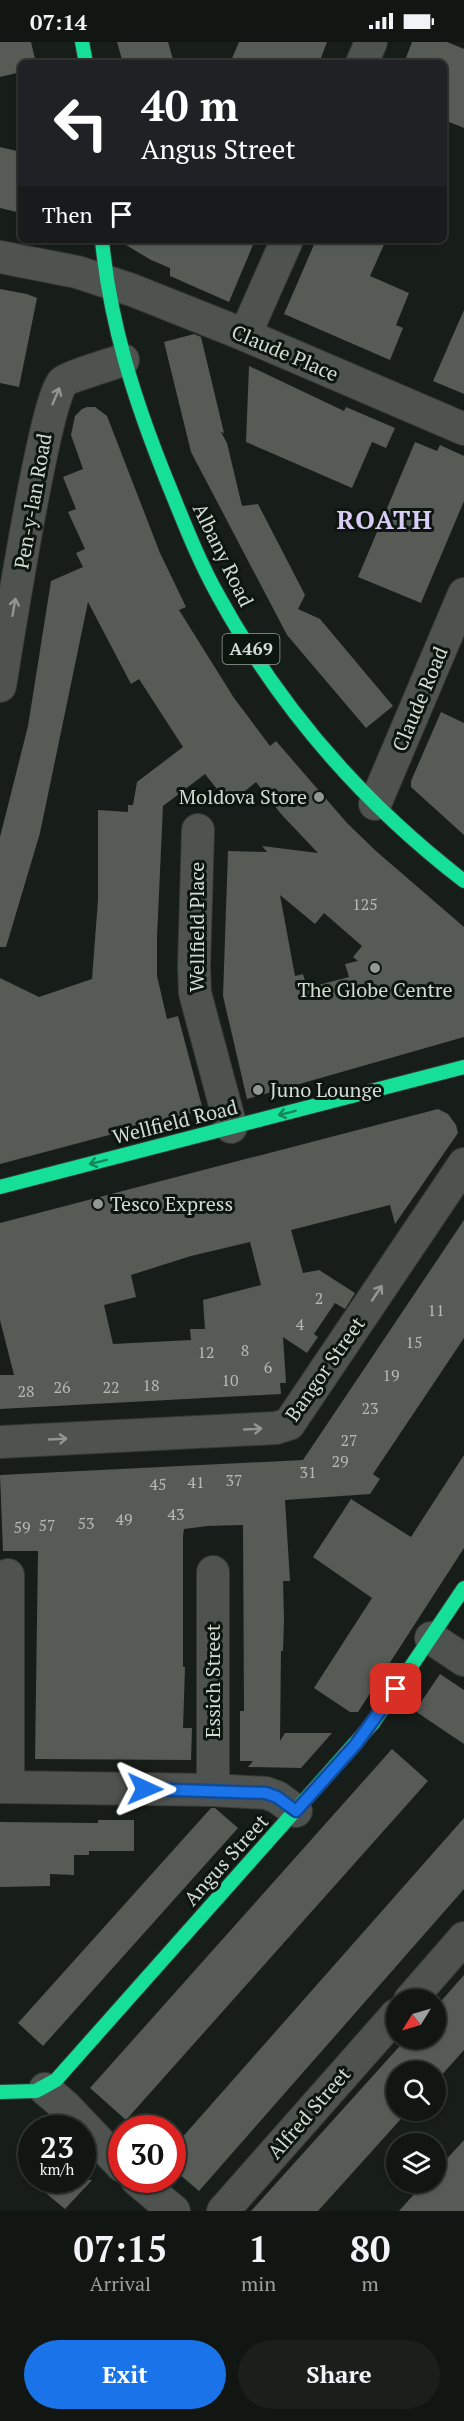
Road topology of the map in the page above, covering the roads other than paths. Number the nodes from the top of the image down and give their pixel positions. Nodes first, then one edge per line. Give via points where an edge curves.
1 (82, 42) edge
2 (371, 42) edge
3 (85, 60) edge
4 (364, 60) edge
5 (102, 243) edge
6 (286, 243) edge
7 (0, 257) edge
8 (105, 281) junction
9 (245, 335) junction
10 (123, 360) junction
11 (464, 429) edge
12 (464, 594) edge
13 (0, 686) edge
14 (375, 804) junction
15 (198, 830) dead end
16 (464, 881) edge
17 (458, 1073) edge
18 (231, 1127) junction
19 (464, 1164) edge
20 (0, 1187) edge
21 (0, 1442) edge
22 (213, 1572) dead end
23 (8, 1575) dead end
24 (464, 1588) edge
25 (431, 1638) junction
26 (464, 1660) edge
27 (4, 1787) edge
28 (213, 1790) junction
29 (296, 1811) junction
30 (464, 1938) edge
31 (420, 1989) edge
32 (386, 2026) edge
33 (45, 2089) junction
34 (0, 2092) edge
35 (108, 2151) edge
36 (153, 2193) edge
37 (174, 2211) edge
38 (222, 2211) edge

1 - 3 street
2 - 4 street
5 - 8 street, Albany Road / A469
6 - 9 street
7 - 8 street, Claude Place
8 - 9 street, Claude Place
8 - 10 street, Albany Road / A469
9 - 11 street, Claude Place
13 -> 10 street, Pen-y-lan Road via 55,396 63,382
10 - 14 street, Albany Road / A469 via 191,539 227,611 279,692
12 - 14 street, Claude Road
14 - 16 street, Albany Road / A469
15 - 18 street, Wellfield Place via 195,993
17 -> 18 street, Wellfield Road
18 -> 20 street, Wellfield Road
21 -> 19 street, Bangor Street via 276,1428 289,1424
22 - 28 street, Essich Street
23 - 27 street
24 - 25 street, Angus Street
25 - 26 street
25 - 29 street, Angus Street via 373,1723
27 - 28 street
28 - 29 street via 266,1793
29 - 33 street, Angus Street
30 - 31 street
32 - 38 street, Alfred Street
33 - 34 street
33 - 35 street
36 - 37 street

